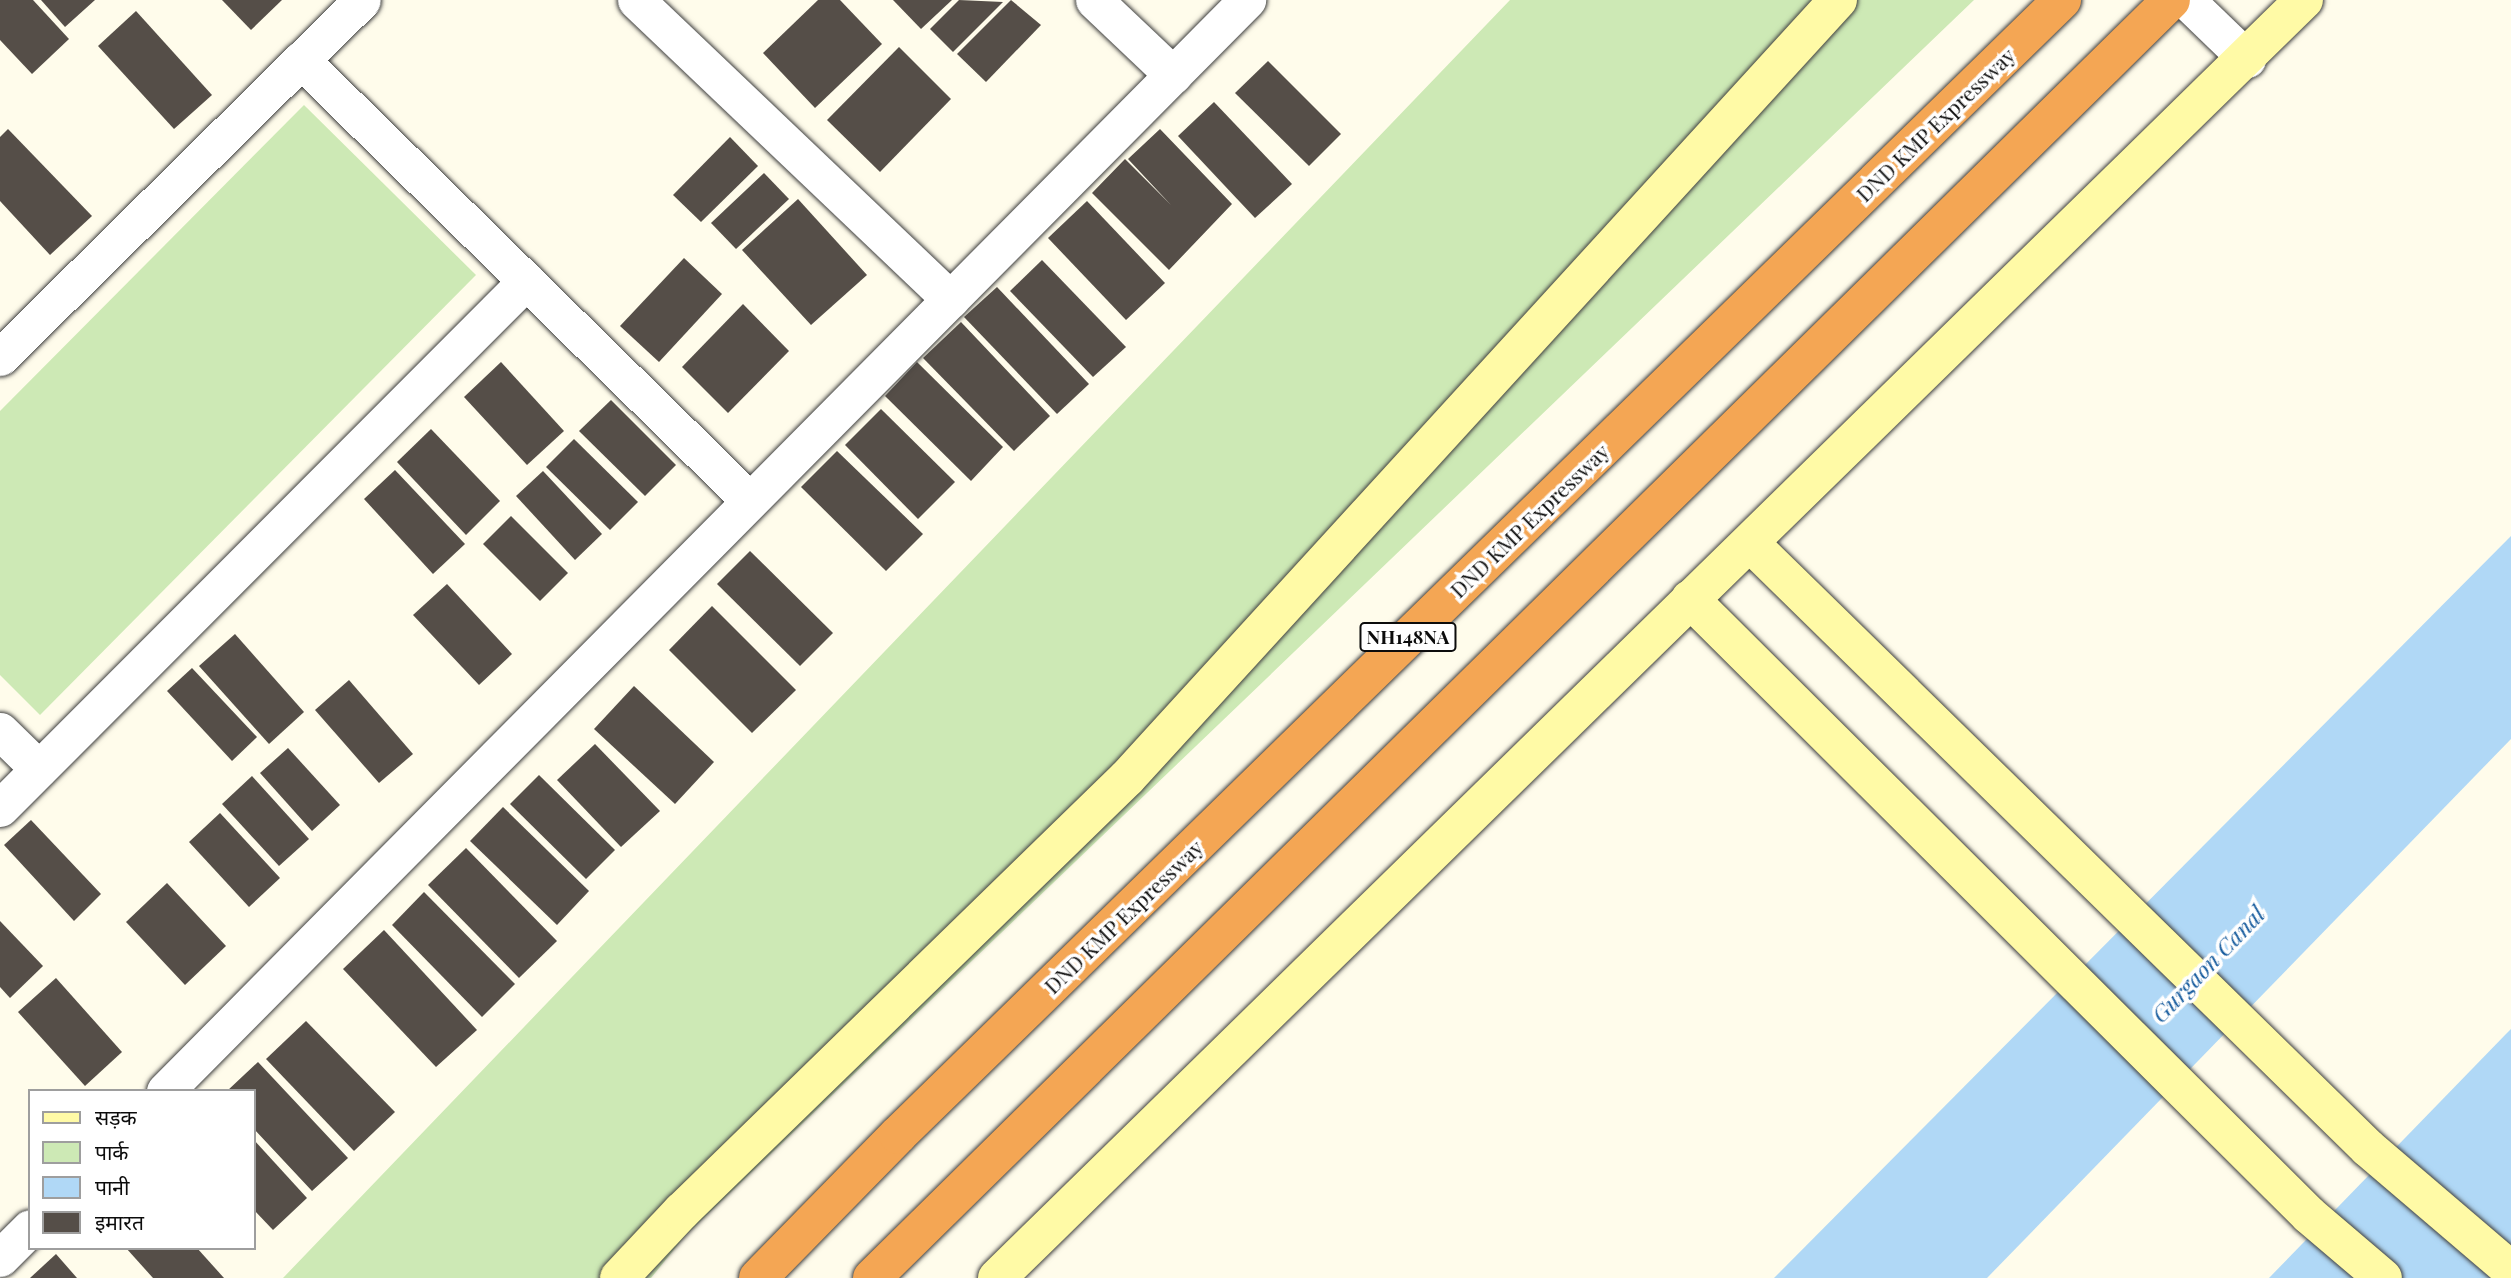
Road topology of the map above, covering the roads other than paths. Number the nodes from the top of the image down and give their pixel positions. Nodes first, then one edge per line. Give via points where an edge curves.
1 (362, 0) edge
2 (636, 0) edge
3 (1094, 0) edge
4 (1247, 0) edge
5 (1838, 0) edge
6 (2062, 0) edge
7 (2171, 0) edge
8 (2186, 0) edge
9 (2304, 0) edge
10 (2247, 59) junction
11 (301, 60) junction
12 (1173, 75) junction
13 (526, 281) junction
14 (950, 299) junction
15 (0, 357) edge
16 (750, 501) junction
17 (1750, 543) junction
18 (1690, 599) junction
19 (0, 732) edge
20 (39, 769) junction
21 (0, 808) edge
22 (167, 1089) edge
23 (28, 1230) edge
24 (0, 1258) edge
25 (2511, 1270) edge
26 (620, 1278) edge
27 (758, 1278) edge
28 (872, 1278) edge
29 (997, 1278) edge
30 (2383, 1278) edge

1 - 11 street
2 - 14 street
3 - 12 street
4 - 12 street
5 - 26 street via 1127,778 681,1212
6 - 27 highway, DND KMP Expressway / NH148NA via 898,1135
7 - 28 highway
8 - 10 street
9 - 10 street
10 - 17 street
11 - 13 street
11 - 15 street
12 - 14 street
13 - 16 street
13 - 20 street
14 - 16 street
16 - 22 street
17 - 18 street
17 - 25 street via 2368,1148
18 - 29 street
18 - 30 street via 2309,1215
19 - 20 street
20 - 21 street
23 - 24 street

